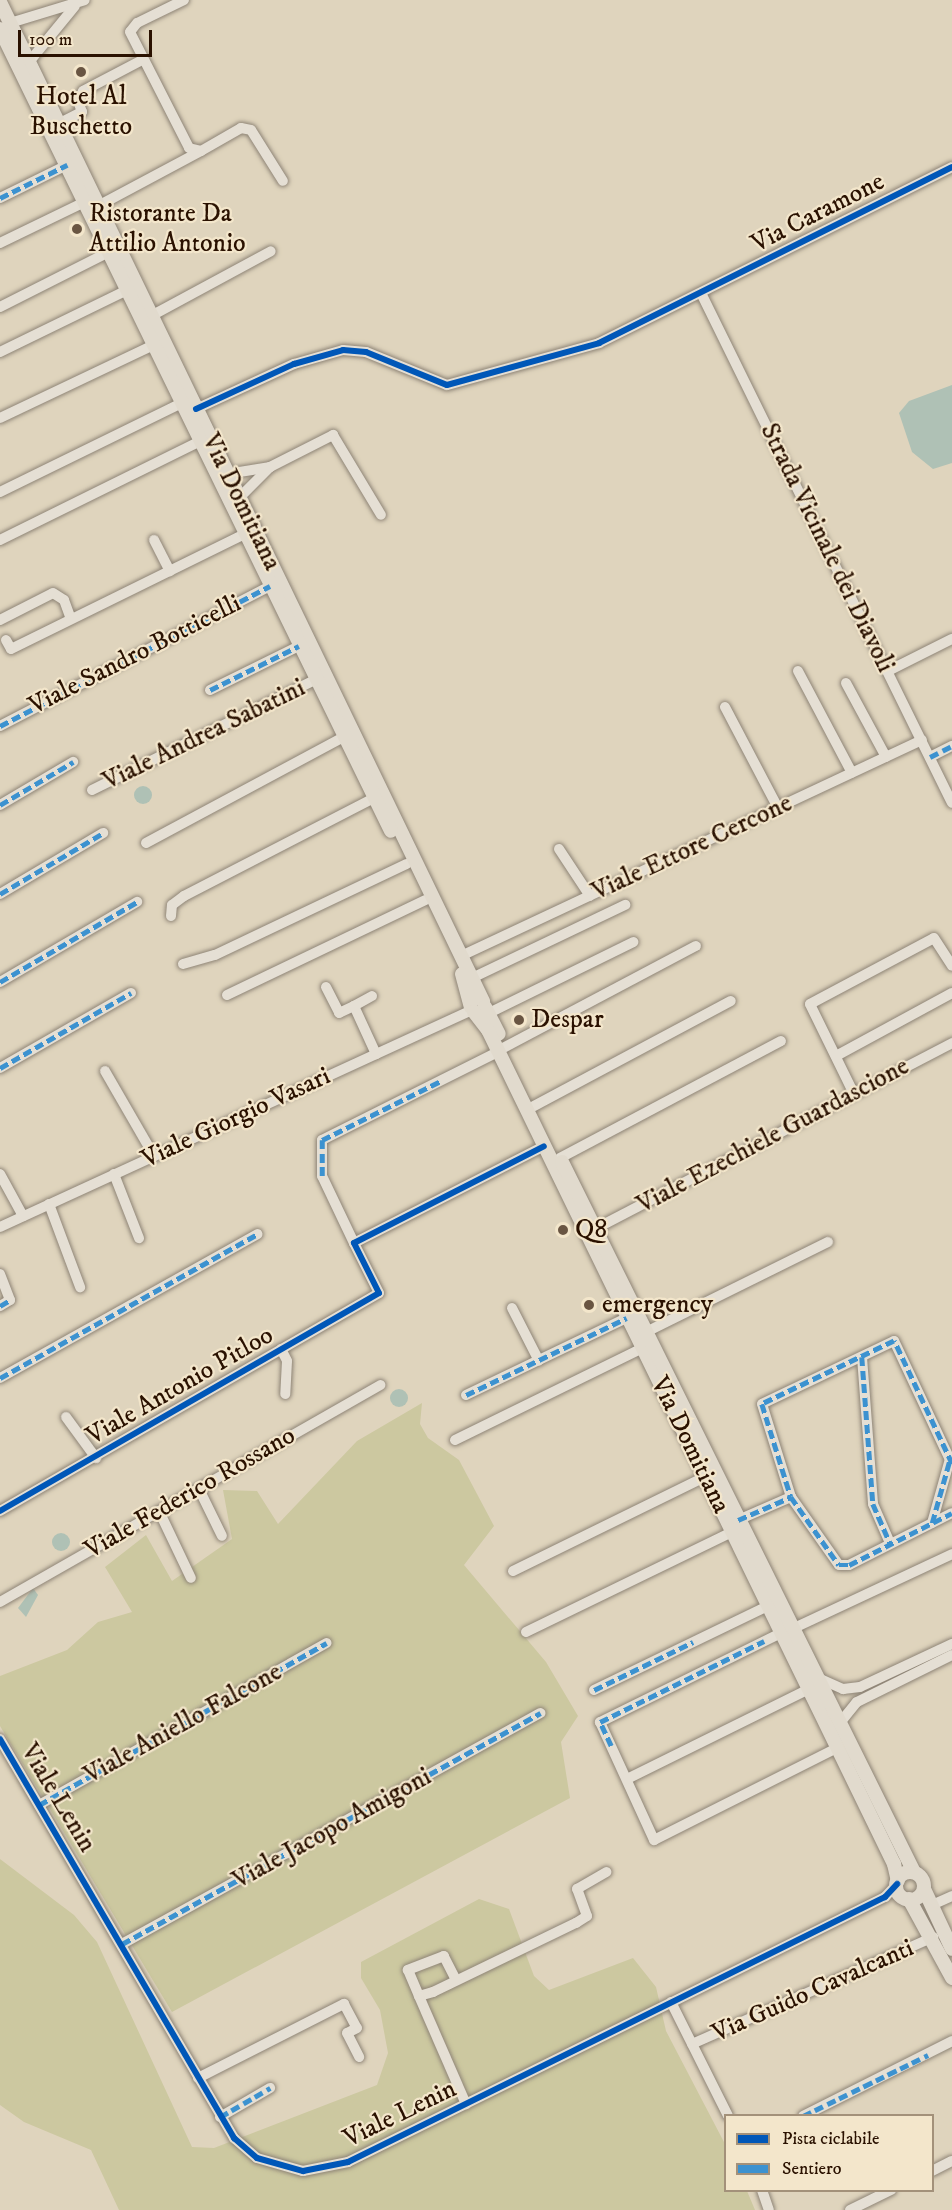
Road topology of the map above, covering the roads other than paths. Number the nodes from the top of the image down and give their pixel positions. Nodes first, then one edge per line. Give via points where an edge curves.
1 (184, 0) edge
2 (0, 2) edge
3 (80, 3) edge
4 (5, 26) edge
5 (142, 60) junction
6 (29, 62) junction
7 (58, 124) junction
8 (201, 151) junction
9 (67, 165) junction
10 (952, 167) edge
11 (283, 181) dead end
12 (0, 198) edge
13 (92, 204) junction
14 (0, 243) edge
15 (271, 251) dead end
16 (109, 252) junction
17 (127, 290) junction
18 (701, 293) junction
19 (0, 307) edge
20 (151, 316) junction
21 (154, 345) junction
22 (0, 352) edge
23 (182, 403) junction
24 (196, 409) junction
25 (0, 418) edge
26 (200, 441) junction
27 (270, 467) junction
28 (227, 474) junction
29 (0, 492) edge
30 (239, 498) junction
31 (381, 515) dead end
32 (245, 534) junction
33 (0, 540) edge
34 (154, 540) dead end
35 (170, 572) junction
36 (270, 586) junction
37 (71, 619) junction
38 (0, 620) edge
39 (952, 639) edge
40 (3, 644) edge
41 (299, 646) junction
42 (798, 670) dead end
43 (888, 671) junction
44 (315, 680) junction
45 (846, 683) dead end
46 (210, 690) dead end
47 (725, 707) dead end
48 (0, 726) edge
49 (344, 737) junction
50 (922, 740) junction
51 (952, 746) edge
52 (886, 756) junction
53 (930, 757) junction
54 (73, 762) dead end
55 (852, 773) junction
56 (949, 786) edge
57 (92, 790) dead end
58 (374, 798) junction
59 (952, 803) edge
60 (0, 805) edge
61 (778, 808) junction
62 (103, 833) dead end
63 (146, 843) dead end
64 (559, 849) dead end
65 (407, 864) junction
66 (0, 894) edge
67 (590, 896) junction
68 (425, 900) junction
69 (137, 902) dead end
70 (625, 905) dead end
71 (171, 916) dead end
72 (633, 942) dead end
73 (696, 946) dead end
74 (461, 956) junction
75 (183, 963) dead end
76 (952, 966) edge
77 (472, 978) junction
78 (0, 982) edge
79 (326, 987) dead end
80 (130, 993) dead end
81 (952, 993) edge
82 (227, 995) dead end
83 (372, 996) dead end
84 (731, 1001) dead end
85 (354, 1006) junction
86 (479, 1009) junction
87 (781, 1041) dead end
88 (952, 1043) edge
89 (502, 1049) junction
90 (376, 1054) junction
91 (836, 1056) junction
92 (0, 1068) edge
93 (105, 1071) dead end
94 (854, 1094) junction
95 (534, 1106) junction
96 (544, 1146) junction
97 (154, 1156) junction
98 (560, 1158) junction
99 (0, 1174) edge
100 (114, 1174) junction
101 (49, 1204) junction
102 (23, 1216) junction
103 (0, 1227) edge
104 (595, 1229) junction
105 (258, 1234) dead end
106 (139, 1238) dead end
107 (828, 1242) dead end
108 (354, 1243) junction
109 (0, 1274) edge
110 (80, 1287) dead end
111 (5, 1303) edge
112 (512, 1308) dead end
113 (627, 1318) junction
114 (646, 1332) junction
115 (643, 1348) junction
116 (281, 1349) junction
117 (862, 1357) junction
118 (539, 1361) junction
119 (0, 1378) edge
120 (380, 1385) dead end
121 (285, 1394) dead end
122 (466, 1395) dead end
123 (66, 1417) dead end
124 (455, 1440) dead end
125 (96, 1458) junction
126 (951, 1461) edge
127 (705, 1477) junction
128 (199, 1489) junction
129 (791, 1497) junction
130 (0, 1511) edge
131 (159, 1511) junction
132 (952, 1513) edge
133 (932, 1523) junction
134 (735, 1526) junction
135 (222, 1536) dead end
136 (890, 1543) junction
137 (952, 1554) edge
138 (513, 1571) dead end
139 (191, 1578) dead end
140 (0, 1602) edge
141 (768, 1606) junction
142 (787, 1631) junction
143 (526, 1632) dead end
144 (327, 1643) dead end
145 (952, 1644) edge
146 (952, 1655) edge
147 (812, 1683) junction
148 (594, 1690) dead end
149 (541, 1713) dead end
150 (839, 1724) junction
151 (0, 1739) edge
152 (837, 1748) junction
153 (627, 1779) junction
154 (39, 1805) junction
155 (607, 1872) dead end
156 (914, 1872) junction
157 (897, 1883) junction
158 (924, 1889) junction
159 (952, 1896) edge
160 (885, 1897) junction
161 (907, 1898) junction
162 (932, 1905) junction
163 (946, 1939) edge
164 (122, 1944) junction
165 (952, 1978) edge
166 (456, 1980) junction
167 (419, 1996) junction
168 (671, 2002) junction
169 (952, 2042) edge
170 (692, 2044) junction
171 (358, 2057) dead end
172 (198, 2078) junction
173 (270, 2088) dead end
174 (466, 2104) junction
175 (727, 2114) edge
176 (805, 2114) edge
177 (220, 2117) junction
178 (952, 2161) edge
179 (934, 2170) edge
180 (763, 2192) edge
181 (887, 2192) edge
182 (769, 2210) edge
183 (850, 2210) edge

1 - 5 street via 137,23 130,32
2 - 4 main road, Via Domitiana
3 - 4 street
3 - 6 street
4 - 6 main road, Via Domitiana
4 - 9 main road, Via Domitiana
5 - 7 street via 83,91 78,101 82,112
5 - 8 street via 189,148
6 - 7 main road, Via Domitiana
7 - 13 main road, Via Domitiana
8 - 11 street via 241,128 252,130
8 - 13 street
9 - 12 street
9 - 13 main road, Via Domitiana
10 - 18 street, Via Caramone
13 - 14 street
13 - 16 main road, Via Domitiana
13 - 20 main road, Via Domitiana
15 - 20 street
16 - 17 main road, Via Domitiana
16 - 19 street
17 - 21 main road, Via Domitiana
17 - 22 street
18 - 24 street, Via Caramone via 612,338 460,384 433,382 366,352 343,350 294,364
18 - 43 street, Strada Vicinale dei Diavoli
20 - 24 main road, Via Domitiana
21 - 23 main road, Via Domitiana
21 - 25 street
23 - 26 main road, Via Domitiana
23 - 29 street
24 - 28 main road, Via Domitiana
26 - 32 main road, Via Domitiana
26 - 33 street
27 - 28 street
27 - 30 street
27 - 31 street via 333,435
28 - 30 main road, Via Domitiana
30 - 74 main road, Via Domitiana
32 - 35 street
32 - 36 main road, Via Domitiana
34 - 35 street
35 - 37 street
36 - 41 main road, Via Domitiana
36 - 48 street, Viale Sandro Botticelli
37 - 38 street via 64,600 53,593
37 - 40 street via 11,649
39 - 43 street
41 - 44 main road, Via Domitiana
41 - 46 street
42 - 55 street
43 - 50 street, Strada Vicinale dei Diavoli
44 - 49 main road, Via Domitiana
44 - 57 street, Viale Andrea Sabatini
45 - 52 street
47 - 61 street
49 - 58 main road, Via Domitiana
49 - 63 street
50 - 52 street, Viale Ettore Cercone
50 - 53 street, Strada Vicinale dei Diavoli
51 - 53 street
52 - 55 street, Viale Ettore Cercone
53 - 56 street, Strada Vicinale dei Diavoli
54 - 60 street
55 - 61 street, Viale Ettore Cercone
56 - 59 street, Strada Vicinale dei Diavoli
58 - 65 main road, Via Domitiana
58 - 71 street via 184,896 172,905
61 - 67 street, Viale Ettore Cercone
62 - 66 street
64 - 67 street
65 - 68 main road, Via Domitiana
65 - 75 street via 215,955
67 - 74 street, Viale Ettore Cercone
68 - 82 street
68 - 86 main road, Via Domitiana
69 - 78 street
70 - 77 street
72 - 86 street, Viale Giorgio Vasari
73 - 89 street
74 - 77 main road, Via Domitiana
76 - 91 street via 934,938 810,1004
77 - 86 main road, Via Domitiana
79 - 85 street via 339,1013
80 - 92 street
81 - 91 street
83 - 85 street
84 - 95 street
85 - 90 street
86 - 89 main road, Via Domitiana
86 - 90 street, Viale Giorgio Vasari
87 - 98 street
88 - 94 street, Viale Ezechiele Guardascione
89 - 95 main road, Via Domitiana
89 - 96 main road, Via Domitiana
89 - 108 street via 322,1140 322,1176
90 - 97 street, Viale Giorgio Vasari
91 - 94 street
93 - 97 street
94 - 104 street, Viale Ezechiele Guardascione
95 - 98 main road, Via Domitiana
96 - 108 street
96 - 113 main road, Via Domitiana
97 - 100 street, Viale Giorgio Vasari
98 - 104 main road, Via Domitiana
99 - 102 street
100 - 101 street, Viale Giorgio Vasari
100 - 106 street
101 - 102 street, Viale Giorgio Vasari
101 - 110 street
102 - 103 street, Viale Giorgio Vasari
104 - 114 main road, Via Domitiana
105 - 119 street
107 - 114 street
108 - 116 street, Viale Antonio Pitloo via 379,1293
109 - 111 street
112 - 118 street
113 - 115 main road, Via Domitiana
113 - 118 street
114 - 134 main road, Via Domitiana
115 - 124 street
115 - 127 main road, Via Domitiana
116 - 121 street via 287,1361
116 - 125 street, Viale Antonio Pitloo
117 - 126 street via 898,1344
117 - 129 street via 762,1404
117 - 136 street via 873,1504
118 - 122 street
120 - 128 street, Viale Federico Rossano
123 - 125 street
125 - 130 street, Viale Antonio Pitloo
126 - 133 street
127 - 134 main road, Via Domitiana
127 - 138 street
128 - 131 street, Viale Federico Rossano
128 - 135 street
129 - 134 street
129 - 136 street via 839,1565
131 - 139 street
131 - 140 street, Viale Federico Rossano
132 - 133 street
133 - 136 street
134 - 141 main road, Via Domitiana
134 - 142 main road, Via Domitiana
134 - 143 street
137 - 142 street
141 - 142 main road, Via Domitiana
141 - 148 street
142 - 147 main road, Via Domitiana
142 - 153 street via 600,1722
144 - 154 street, Viale Aniello Falcone
145 - 147 street via 860,1687 843,1689
146 - 150 street via 857,1702
147 - 150 main road, Via Domitiana
147 - 152 main road, Via Domitiana
147 - 153 street
149 - 164 street, Viale Jacopo Amigoni
150 - 156 main road, Via Domitiana
151 - 154 street, Viale Lenin
152 - 153 street via 654,1840
152 - 157 main road, Via Domitiana
154 - 164 street, Viale Lenin
155 - 166 street via 577,1889 588,1917
156 - 157 main road
156 - 158 main road, Via Domitiana
157 - 160 street, Viale Lenin
157 - 161 main road, Via Domitiana
158 - 161 main road
158 - 162 main road
159 - 162 street
160 - 161 street, Viale Lenin
160 - 168 street, Viale Lenin
161 - 163 main road
162 - 163 main road
163 - 165 main road
163 - 170 street, Via Guido Cavalcanti
164 - 172 street, Viale Lenin
166 - 167 street
166 - 167 street via 444,1956 408,1970
167 - 174 street
168 - 170 street
168 - 174 street, Viale Lenin
169 - 176 street
170 - 175 street
171 - 172 street via 347,2033 357,2028 344,2004
172 - 177 street, Viale Lenin
173 - 177 street
174 - 177 street, Viale Lenin via 318,2171 285,2168 257,2158
178 - 179 street
180 - 182 street
181 - 183 street

